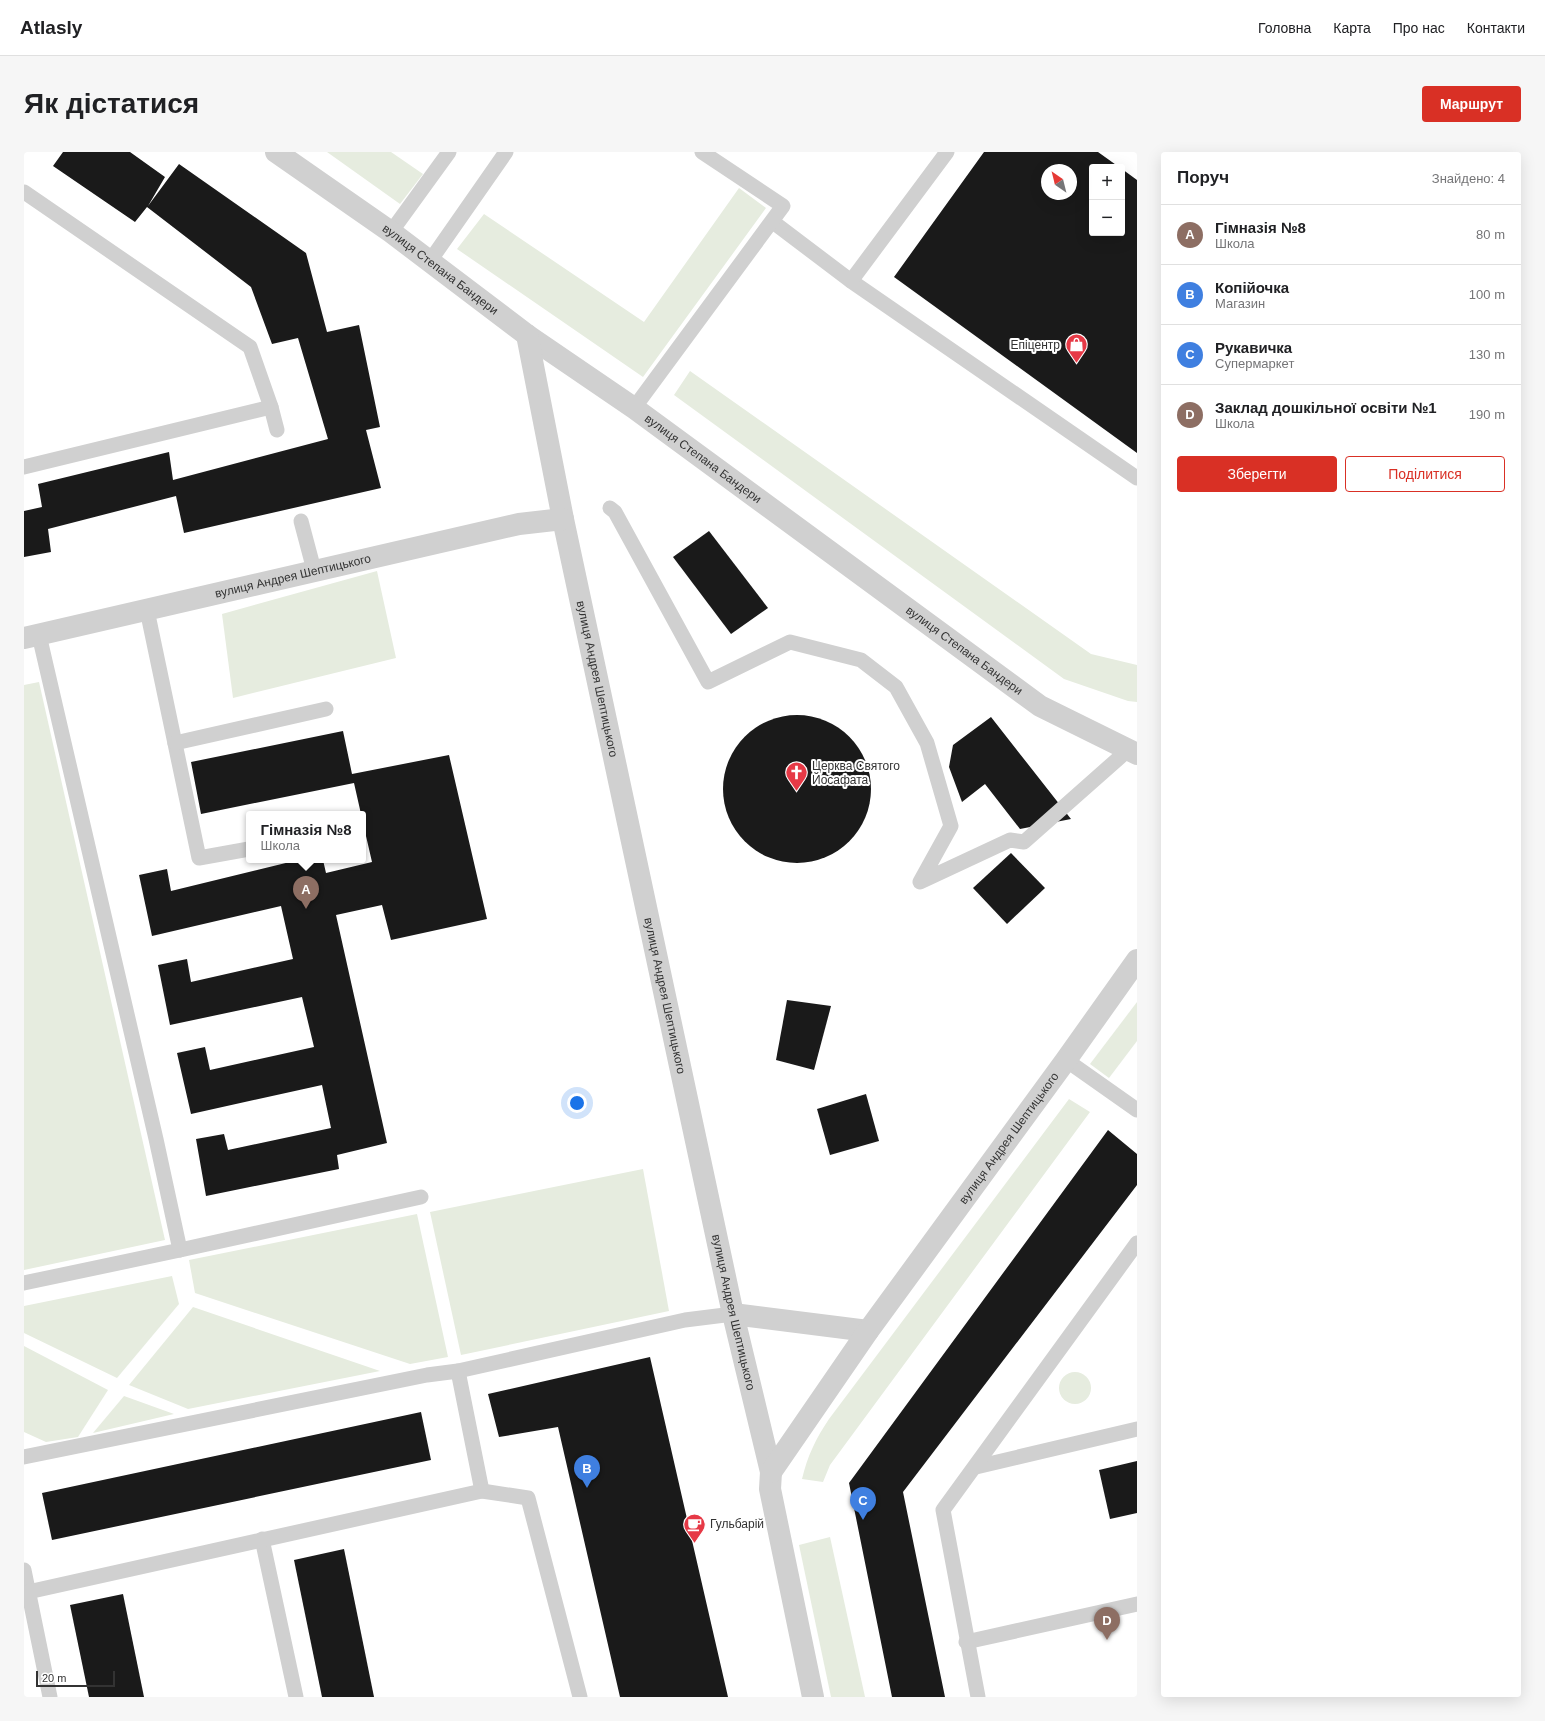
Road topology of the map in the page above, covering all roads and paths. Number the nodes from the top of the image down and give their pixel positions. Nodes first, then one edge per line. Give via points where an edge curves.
1 (276, 152) edge
2 (449, 152) edge
3 (506, 152) edge
4 (702, 152) edge
5 (947, 152) edge
6 (24, 192) edge
7 (773, 222) junction
8 (392, 232) junction
9 (430, 261) junction
10 (851, 281) junction
11 (527, 335) junction
12 (271, 407) junction
13 (634, 408) junction
14 (277, 430) dead end
15 (24, 467) edge
16 (1137, 478) edge
17 (610, 508) dead end
18 (563, 518) junction
19 (302, 521) dead end
20 (314, 570) junction
21 (147, 610) junction
22 (32, 637) edge
23 (326, 709) dead end
24 (175, 743) junction
25 (1133, 752) edge
26 (246, 850) edge
27 (1137, 960) edge
28 (1066, 1060) junction
29 (1137, 1110) edge
30 (421, 1197) dead end
31 (1137, 1243) edge
32 (180, 1250) junction
33 (24, 1283) edge
34 (733, 1314) junction
35 (868, 1331) junction
36 (458, 1371) junction
37 (1137, 1429) edge
38 (24, 1457) edge
39 (976, 1467) junction
40 (771, 1472) junction
41 (482, 1491) junction
42 (262, 1539) junction
43 (24, 1570) edge
44 (28, 1592) junction
45 (1137, 1604) edge
46 (966, 1642) junction
47 (50, 1697) edge
48 (296, 1697) edge
49 (580, 1697) edge
50 (813, 1697) edge
51 (978, 1697) edge

1 - 8 street, вулиця Степана Бандери
2 - 8 lane
3 - 9 lane
4 - 7 lane via 783,206
5 - 10 lane
6 - 12 lane via 250,346
7 - 10 lane
7 - 13 lane
8 - 9 street, вулиця Степана Бандери
9 - 11 street, вулиця Степана Бандери
10 - 16 lane
11 - 13 street, вулиця Степана Бандери
11 - 18 street, вулиця Андрея Шептицького
12 - 14 lane
12 - 15 lane
13 - 25 street, вулиця Степана Бандери via 1040,706
17 - 25 lane via 615,512 708,682 790,642 860,660 896,687 927,743 951,826 920,882 1010,840 1024,842
18 - 20 street, вулиця Андрея Шептицького via 519,524
18 - 34 street, вулиця Андрея Шептицького
19 - 20 lane
20 - 21 street, вулиця Андрея Шептицького
21 - 22 street, вулиця Андрея Шептицького
21 - 24 lane
22 - 32 lane via 153,1124
23 - 24 lane
24 - 26 lane via 199,858
27 - 28 street, вулиця Андрея Шептицького
28 - 29 lane
28 - 35 street, вулиця Андрея Шептицького
30 - 32 lane
31 - 39 lane
32 - 33 lane
34 - 35 street
34 - 36 lane via 686,1320
34 - 40 street, вулиця Андрея Шептицького
35 - 40 street, вулиця Андрея Шептицького
36 - 38 lane via 427,1375
36 - 41 lane
37 - 39 lane
39 - 46 lane via 943,1510
40 - 50 street, вулиця Андрея Шептицького via 770,1489
41 - 42 lane
41 - 49 lane via 528,1498
42 - 44 lane
42 - 48 lane
43 - 44 lane
44 - 47 lane
45 - 46 lane
46 - 51 lane

